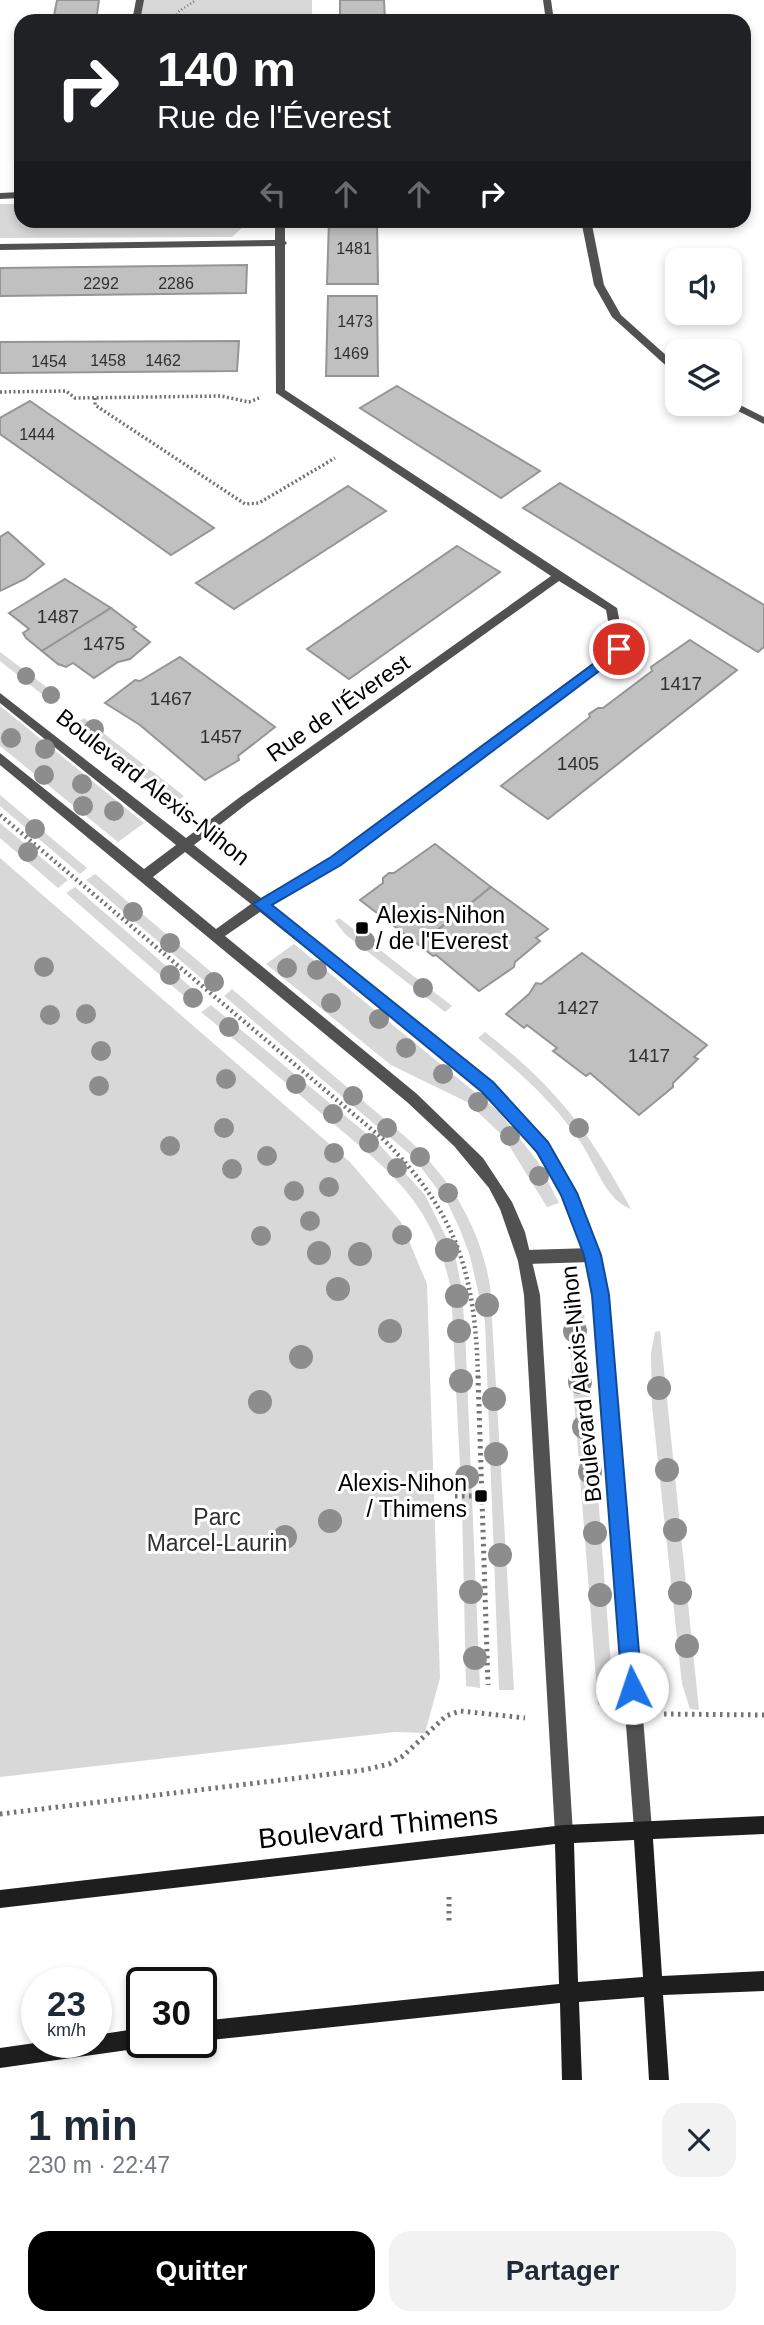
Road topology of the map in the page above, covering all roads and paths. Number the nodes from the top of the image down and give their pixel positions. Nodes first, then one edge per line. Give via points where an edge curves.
1 (196, 0) edge
2 (177, 14) edge
3 (281, 228) edge
4 (588, 228) edge
5 (282, 243) junction
6 (0, 247) edge
7 (665, 359) edge
8 (280, 391) junction
9 (0, 392) edge
10 (95, 398) junction
11 (742, 409) edge
12 (764, 421) edge
13 (356, 444) junction
14 (559, 576) junction
15 (0, 696) edge
16 (0, 758) edge
17 (0, 815) edge
18 (187, 845) junction
19 (144, 877) junction
20 (261, 904) junction
21 (216, 936) junction
22 (593, 1255) junction
23 (526, 1257) junction
24 (455, 1496) dead end
25 (481, 1496) junction
26 (488, 1685) dead end
27 (691, 1713) dead end
28 (764, 1715) edge
29 (508, 1717) dead end
30 (0, 1814) edge
31 (764, 1825) edge
32 (643, 1829) junction
33 (564, 1834) junction
34 (449, 1897) dead end
35 (0, 1899) edge
36 (449, 1922) dead end
37 (764, 1980) edge
38 (652, 1984) junction
39 (569, 1992) junction
40 (217, 2029) edge
41 (126, 2040) edge
42 (0, 2058) edge
43 (572, 2080) edge
44 (659, 2080) edge

1 - 2 path
3 - 5 street
4 - 7 street via 599,285 617,317
5 - 6 street
5 - 8 street
8 - 10 path via 249,402 221,396
8 - 13 street
9 - 10 path via 66,391 75,398
10 - 13 path via 95,405 245,504 259,503
11 - 12 street
13 - 14 street
14 - 18 street, Rue de l'Éverest
14 - 20 street via 611,608 619,649 336,861
15 - 18 street, Boulevard Alexis-Nihon
16 - 19 street, Boulevard Alexis-Nihon
17 - 25 path via 383,1139 404,1158 437,1203 466,1264 474,1306
18 - 19 street, Rue de l'Éverest
18 - 20 street, Boulevard Alexis-Nihon
19 - 21 street, Boulevard Alexis-Nihon
20 - 21 street
20 - 22 street, Boulevard Alexis-Nihon via 476,1076 522,1121 558,1172
21 - 23 street, Boulevard Alexis-Nihon via 465,1147 504,1197
22 - 23 street
22 - 32 street, Boulevard Alexis-Nihon via 603,1322
23 - 33 street, Boulevard Alexis-Nihon
24 - 25 path
25 - 26 path
27 - 28 path
29 - 30 path via 460,1711 446,1716 403,1756 364,1770
31 - 32 street, Boulevard Thimens
32 - 33 street, Boulevard Thimens
32 - 38 street, Boulevard Alexis-Nihon
33 - 35 street, Boulevard Thimens
33 - 39 street, Boulevard Alexis-Nihon
34 - 36 path
37 - 38 street
38 - 39 street
38 - 44 street, Boulevard Alexis-Nihon
39 - 40 street
39 - 43 street, Boulevard Alexis-Nihon
41 - 42 street

